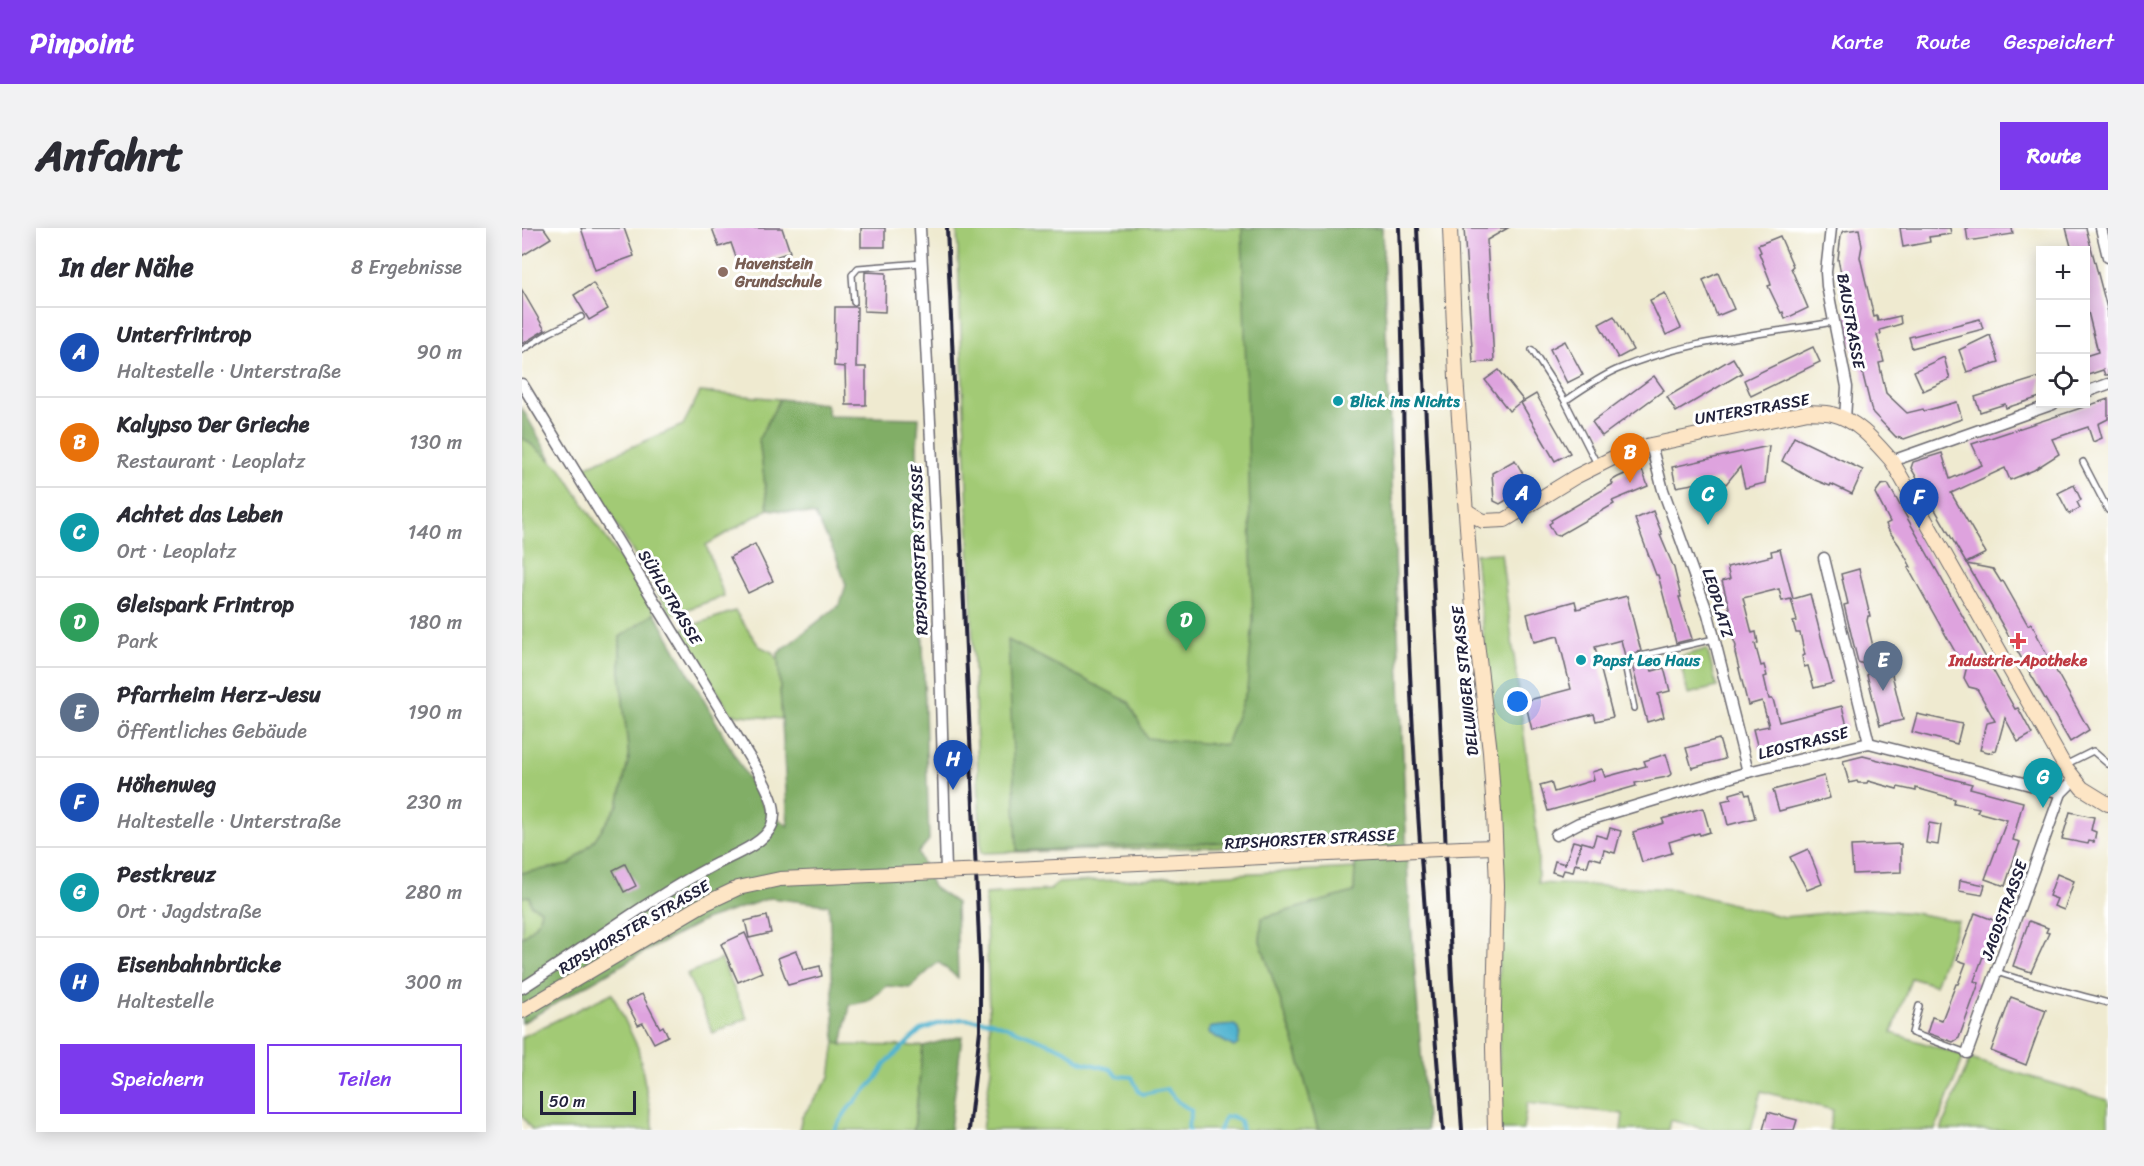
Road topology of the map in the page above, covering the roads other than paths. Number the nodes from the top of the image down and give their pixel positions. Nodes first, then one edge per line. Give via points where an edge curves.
1 (920, 228) edge
2 (1450, 228) edge
3 (1831, 228) edge
4 (2102, 228) edge
5 (2108, 257) edge
6 (922, 263) junction
7 (854, 302) dead end
8 (581, 317) dead end
9 (1834, 322) junction
10 (522, 350) edge
11 (1532, 350) dead end
12 (522, 384) edge
13 (2108, 384) edge
14 (2090, 390) edge
15 (1565, 401) junction
16 (2042, 408) edge
17 (1845, 419) junction
18 (1651, 445) junction
19 (1892, 461) junction
20 (2083, 462) dead end
21 (1597, 465) junction
22 (2108, 510) edge
23 (1467, 511) junction
24 (1824, 558) dead end
25 (1714, 639) junction
26 (1634, 708) dead end
27 (1869, 743) junction
28 (2108, 764) edge
29 (2064, 765) junction
30 (1749, 772) junction
31 (2074, 780) junction
32 (2061, 793) junction
33 (2108, 804) edge
34 (768, 832) joint
35 (1556, 835) dead end
36 (1496, 847) junction
37 (946, 871) junction
38 (1997, 972) junction
39 (522, 988) edge
40 (2108, 1003) edge
41 (1919, 1006) dead end
42 (522, 1011) edge
43 (1967, 1053) joint
44 (1495, 1130) edge

1 - 6 street, RIPSHORSTER STRASSE
2 - 23 street, DELLWIGER STRASSE
3 - 9 street, BAUSTRASSE via 1826,272
4 - 5 street
6 - 7 lane via 858,268 852,275
6 - 37 street, RIPSHORSTER STRASSE via 937,558
8 - 10 lane
9 - 15 lane via 1674,351 1615,371
9 - 17 street, BAUSTRASSE via 1848,387
11 - 15 lane
12 - 34 street, SÜHLSTRASSE via 759,773 774,807
13 - 14 street
15 - 21 lane
16 - 19 street
17 - 18 street, UNTERSTRASSE via 1808,412
17 - 19 street, UNTERSTRASSE via 1866,432
18 - 21 street, UNTERSTRASSE
18 - 25 street, LEOPLATZ via 1662,490
19 - 29 street, UNTERSTRASSE
20 - 22 lane
21 - 23 street, UNTERSTRASSE via 1505,520 1483,521
23 - 36 street, DELLWIGER STRASSE
24 - 27 street
25 - 26 lane via 1626,662
25 - 30 street, LEOPLATZ
27 - 30 street, LEOSTRASSE
27 - 32 street, LEOSTRASSE
28 - 29 lane via 2092,751
29 - 31 street, UNTERSTRASSE
30 - 35 street, LEOSTRASSE via 1579,823
31 - 32 street, JAGDSTRASSE
31 - 33 street, UNTERSTRASSE
32 - 38 street, JAGDSTRASSE
34 - 39 street, RIPSHORSTER STRASSE via 694,875
36 - 37 street, RIPSHORSTER STRASSE, bridge
36 - 44 street, DELLWIGER STRASSE
37 - 42 street, RIPSHORSTER STRASSE via 780,879 738,888 700,906
38 - 40 lane
38 - 43 street, JAGDSTRASSE
41 - 43 lane via 1912,1034

